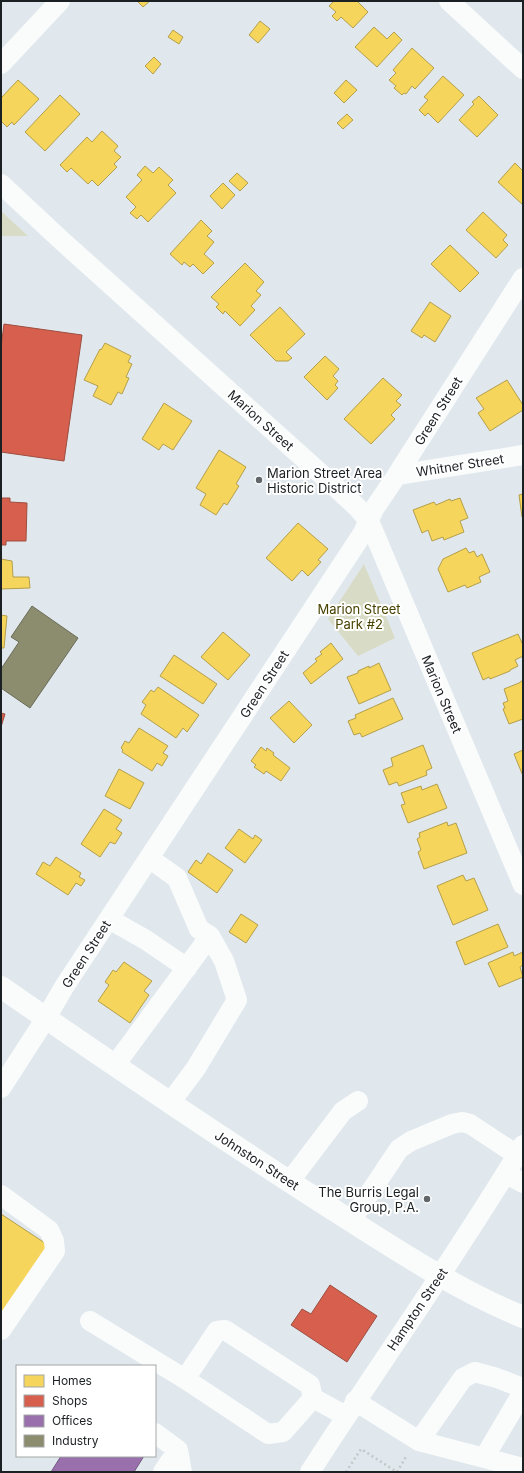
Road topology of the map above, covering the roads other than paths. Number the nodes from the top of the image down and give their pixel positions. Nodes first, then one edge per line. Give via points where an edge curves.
1 (60, 1) edge
2 (449, 1) edge
3 (1, 64) edge
4 (523, 69) edge
5 (1, 184) edge
6 (523, 278) edge
7 (523, 455) edge
8 (397, 475) junction
9 (368, 521) junction
10 (149, 858) junction
11 (523, 885) edge
12 (109, 919) junction
13 (210, 936) junction
14 (187, 968) junction
15 (1, 988) edge
16 (46, 1018) junction
17 (115, 1065) junction
18 (1, 1088) edge
19 (358, 1100) dead end
20 (170, 1103) junction
21 (520, 1150) edge
22 (515, 1178) edge
23 (289, 1182) junction
24 (1, 1195) edge
25 (351, 1221) junction
26 (440, 1275) junction
27 (523, 1317) edge
28 (90, 1321) dead end
29 (1, 1330) edge
30 (144, 1361) edge
31 (156, 1366) edge
32 (185, 1379) junction
33 (523, 1388) edge
34 (523, 1392) edge
35 (313, 1398) junction
36 (350, 1409) junction
37 (156, 1434) edge
38 (419, 1441) junction
39 (178, 1450) junction
40 (484, 1458) junction
41 (523, 1468) edge
42 (163, 1472) edge
43 (182, 1472) edge
44 (310, 1472) edge

1 - 3 street
2 - 4 street
5 - 9 street, Marion Street via 330,482
6 - 8 street, Green Street
7 - 8 street, Whitner Street
8 - 9 street, Green Street
9 - 10 street, Green Street via 360,537
9 - 11 street, Marion Street
10 - 12 street, Green Street
10 - 13 street via 177,878 198,929
12 - 14 street
12 - 16 street, Green Street
13 - 14 street
13 - 20 street via 224,961 237,1000 196,1068
14 - 17 street
15 - 16 main road, Johnston Street
16 - 17 main road, Johnston Street
16 - 18 street, Green Street
17 - 20 main road, Johnston Street
19 - 23 street via 343,1111
20 - 23 main road, Johnston Street
21 - 22 street, Hampton Street
21 - 25 street via 462,1122 411,1141 399,1149
22 - 26 street, Hampton Street
23 - 25 main road, Johnston Street
24 - 29 street via 49,1230 55,1251
25 - 26 main road, Johnston Street
26 - 27 main road, Johnston Street via 467,1291
26 - 36 street, Hampton Street
28 - 30 street
31 - 32 street
32 - 35 street via 268,1434 284,1432
32 - 35 street via 217,1331 225,1330 310,1385
33 - 38 street via 475,1372 463,1378
34 - 40 street
35 - 36 street
36 - 38 street
36 - 44 street, Hampton Street
37 - 39 street
38 - 40 street
39 - 42 street
39 - 43 street
40 - 41 street

